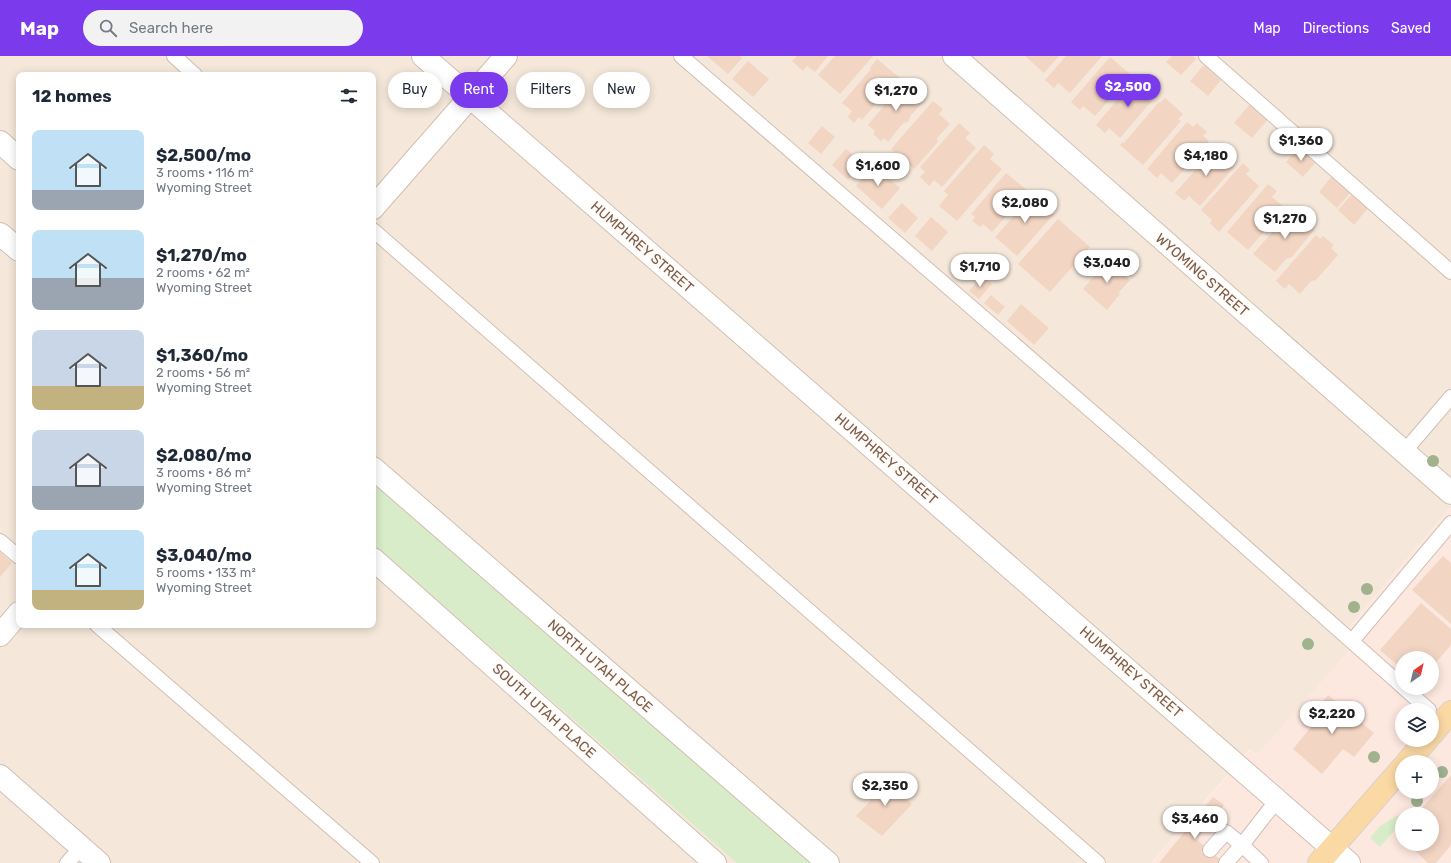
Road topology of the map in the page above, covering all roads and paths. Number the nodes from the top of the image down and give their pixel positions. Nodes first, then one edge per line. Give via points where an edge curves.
1 (174, 56) edge
2 (423, 56) edge
3 (506, 56) edge
4 (680, 56) edge
5 (954, 56) edge
6 (1206, 56) edge
7 (192, 72) edge
8 (492, 72) edge
9 (450, 80) edge
10 (460, 108) edge
11 (483, 108) edge
12 (0, 142) edge
13 (16, 156) edge
14 (376, 205) edge
15 (376, 233) edge
16 (0, 234) edge
17 (16, 247) edge
18 (1451, 272) edge
19 (1451, 397) edge
20 (1404, 452) junction
21 (376, 471) edge
22 (1451, 493) edge
23 (1451, 523) edge
24 (0, 541) edge
25 (16, 554) edge
26 (376, 562) edge
27 (16, 616) edge
28 (100, 628) edge
29 (0, 635) edge
30 (1352, 642) junction
31 (1395, 680) edge
32 (1412, 695) edge
33 (1440, 720) edge
34 (1421, 747) edge
35 (1413, 755) edge
36 (0, 776) edge
37 (1395, 776) edge
38 (1278, 800) junction
39 (1242, 845) junction
40 (82, 847) junction
41 (1210, 850) dead end
42 (1326, 855) edge
43 (1255, 861) edge
44 (68, 863) edge
45 (99, 863) edge
46 (372, 863) edge
47 (715, 863) edge
48 (828, 863) edge
49 (1098, 863) edge
50 (1226, 863) edge
51 (1349, 863) edge

1 - 7 lane
2 - 9 street, HUMPHREY STREET
3 - 8 street
4 - 30 lane via 1134,448
5 - 20 street, WYOMING STREET
6 - 18 lane
10 - 14 street
11 - 38 street, HUMPHREY STREET
12 - 13 street
15 - 49 lane
16 - 17 street
19 - 20 lane
20 - 22 street, WYOMING STREET
21 - 48 street, NORTH UTAH PLACE
23 - 30 lane
24 - 25 lane
26 - 47 street, SOUTH UTAH PLACE
27 - 29 street
28 - 46 lane
30 - 31 lane
32 - 33 lane
34 - 35 main road
36 - 40 street
37 - 42 main road
38 - 39 lane
38 - 42 street, HUMPHREY STREET
39 - 41 lane via 1226,832
39 - 43 lane
39 - 50 lane
40 - 44 lane
40 - 45 street
42 - 51 street, HUMPHREY STREET

